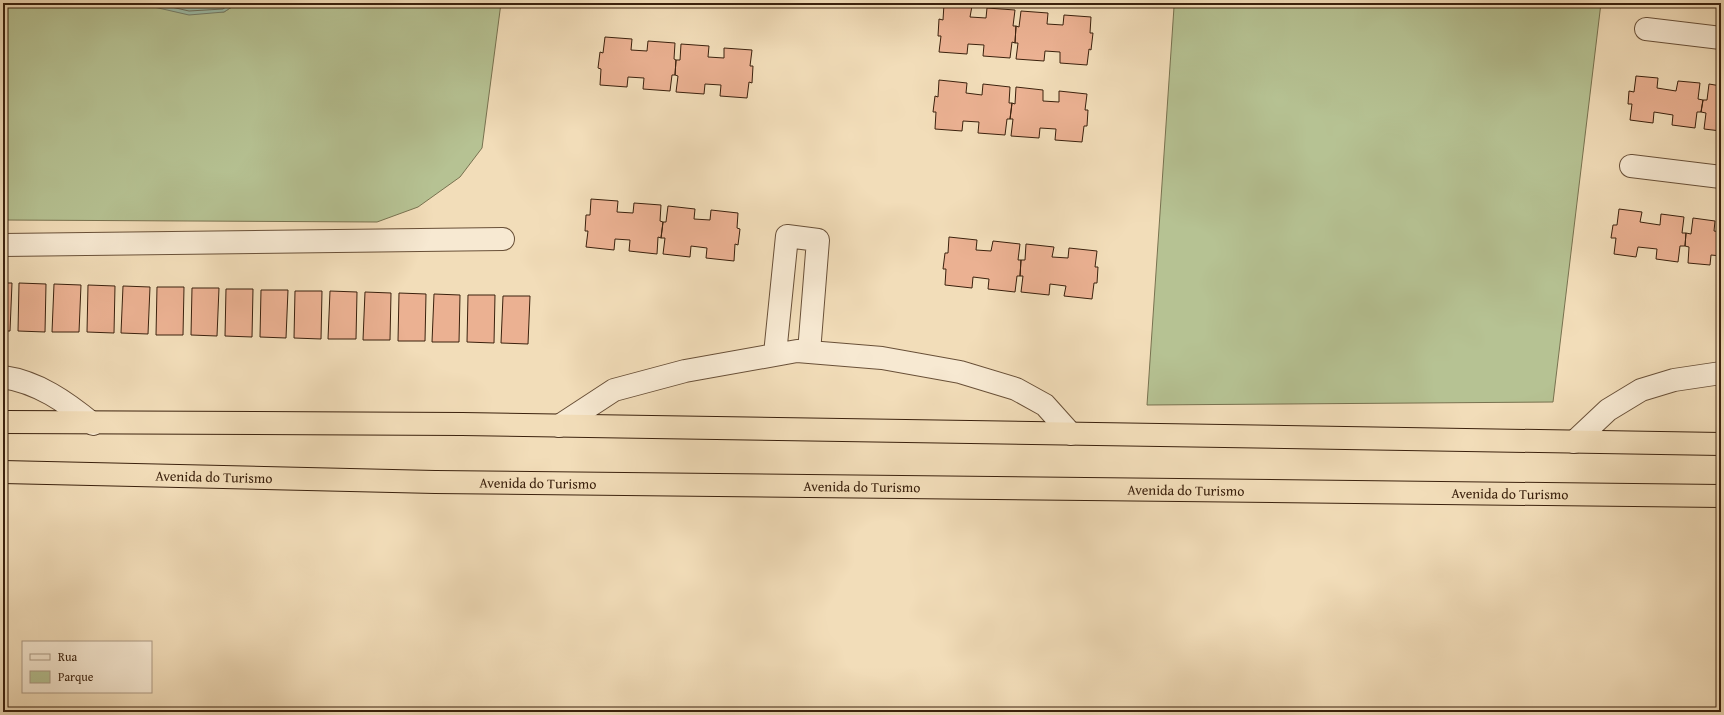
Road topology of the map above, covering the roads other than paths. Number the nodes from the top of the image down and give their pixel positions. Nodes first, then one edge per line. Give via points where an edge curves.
1 (1646, 29) dead end
2 (1721, 38) edge
3 (1631, 166) dead end
4 (1721, 177) edge
5 (502, 239) dead end
6 (3, 245) edge
7 (809, 352) junction
8 (775, 354) junction
9 (1721, 373) edge
10 (3, 377) edge
11 (3, 422) edge
12 (93, 424) junction
13 (559, 426) junction
14 (1071, 434) junction
15 (1574, 442) junction
16 (1721, 444) edge
17 (3, 472) edge
18 (1721, 496) edge

1 - 2 street
3 - 4 street
5 - 6 street
7 - 8 street via 797,350
7 - 8 street via 818,240 787,236
7 - 14 street via 897,361 960,372 1016,389 1045,405
8 - 13 street via 685,371 614,390
9 - 15 street via 1674,380 1641,390 1608,410
10 - 12 street via 30,383 67,402
11 - 12 highway
12 - 13 highway
13 - 14 highway
14 - 15 highway
15 - 16 highway
17 - 18 highway, Avenida do Turismo via 435,482

